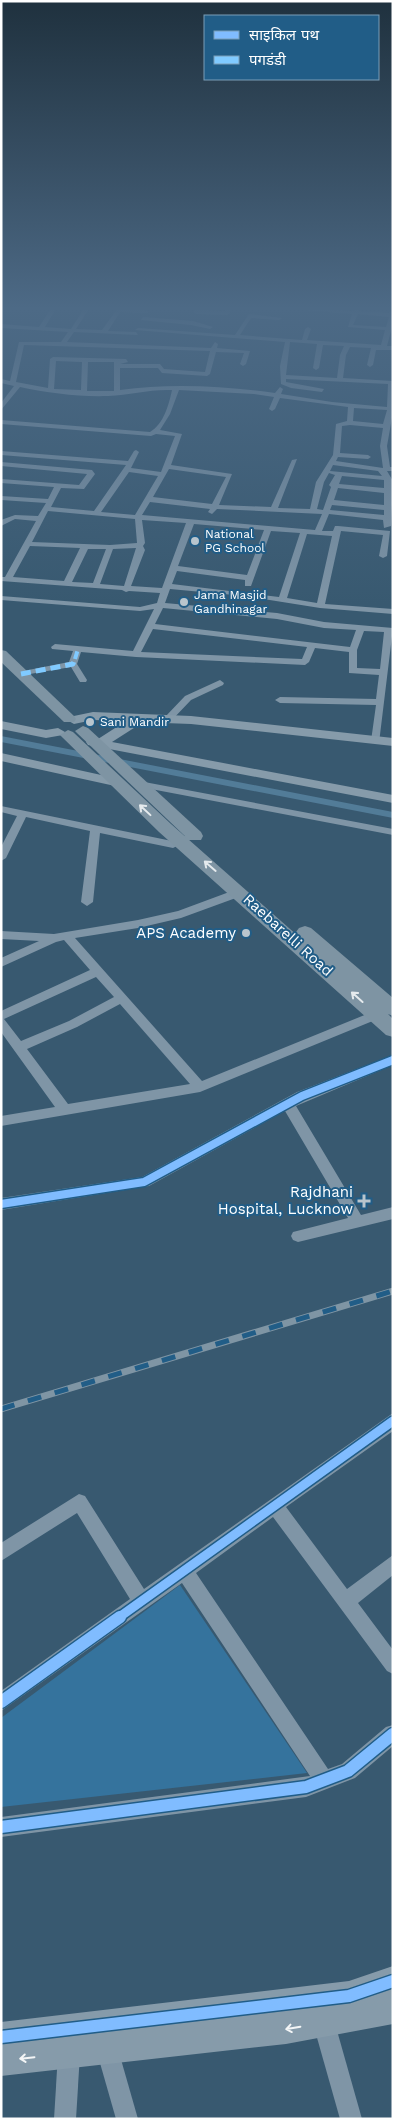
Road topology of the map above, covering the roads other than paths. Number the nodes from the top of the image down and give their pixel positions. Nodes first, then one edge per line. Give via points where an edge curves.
1 (171, 406) edge
2 (273, 406) edge
3 (318, 406) edge
4 (351, 406) joint
5 (272, 409) dead end
6 (391, 409) edge
7 (316, 412) dead end
8 (1, 422) edge
9 (350, 423) junction
10 (384, 426) junction
11 (157, 432) junction
12 (136, 452) dead end
13 (1, 454) edge
14 (336, 455) junction
15 (368, 457) dead end
16 (295, 460) dead end
17 (332, 463) junction
18 (1, 464) edge
19 (166, 466) junction
20 (128, 467) junction
21 (393, 469) edge
22 (328, 472) junction
23 (160, 474) junction
24 (339, 474) junction
25 (1, 481) edge
26 (388, 481) edge
27 (59, 485) junction
28 (333, 485) junction
29 (388, 491) junction
30 (1, 498) edge
31 (147, 499) junction
32 (50, 501) junction
33 (329, 502) junction
34 (215, 507) junction
35 (388, 508) junction
36 (45, 509) junction
37 (273, 510) junction
38 (313, 512) junction
39 (326, 512) junction
40 (96, 513) junction
41 (138, 516) junction
42 (40, 518) junction
43 (387, 518) junction
44 (191, 521) junction
45 (206, 523) junction
46 (1, 524) edge
47 (268, 528) junction
48 (304, 531) junction
49 (318, 532) junction
50 (390, 533) edge
51 (336, 534) junction
52 (26, 544) junction
53 (85, 546) junction
54 (139, 546) junction
55 (110, 547) junction
56 (383, 556) dead end
57 (174, 568) junction
58 (250, 578) junction
59 (4, 579) edge
60 (66, 585) junction
61 (95, 587) junction
62 (166, 588) junction
63 (126, 590) junction
64 (245, 594) junction
65 (1, 598) edge
66 (283, 599) junction
67 (160, 605) junction
68 (320, 606) junction
69 (393, 612) edge
70 (150, 626) junction
71 (361, 628) junction
72 (391, 630) edge
73 (312, 645) junction
74 (55, 647) dead end
75 (78, 649) junction
76 (353, 650) junction
77 (1, 654) edge
78 (136, 654) junction
79 (73, 664) junction
80 (1, 669) edge
81 (387, 670) edge
82 (21, 674) junction
83 (83, 680) dead end
84 (220, 683) dead end
85 (280, 700) dead end
86 (379, 702) junction
87 (1, 718) edge
88 (168, 719) junction
89 (132, 723) junction
90 (1, 725) edge
91 (68, 726) junction
92 (376, 741) junction
93 (393, 742) edge
94 (393, 749) edge
95 (96, 750) junction
96 (1, 757) edge
97 (118, 775) junction
98 (139, 784) junction
99 (393, 799) edge
100 (1, 810) edge
101 (23, 814) junction
102 (95, 829) junction
103 (393, 832) edge
104 (188, 838) junction
105 (1, 858) edge
106 (240, 892) junction
107 (87, 902) dead end
108 (1, 935) edge
109 (67, 936) junction
110 (54, 938) junction
111 (1, 963) edge
112 (98, 970) junction
113 (122, 998) junction
114 (384, 1012) edge
115 (1, 1016) edge
116 (1, 1023) edge
117 (393, 1030) edge
118 (18, 1046) junction
119 (393, 1060) edge
120 (200, 1087) junction
121 (288, 1104) junction
122 (66, 1110) junction
123 (1, 1121) edge
124 (1, 1204) edge
125 (393, 1213) edge
126 (357, 1222) junction
127 (298, 1236) dead end
128 (393, 1421) edge
129 (275, 1506) junction
130 (1, 1554) edge
131 (393, 1564) edge
132 (184, 1571) junction
133 (142, 1601) junction
134 (346, 1601) junction
135 (393, 1665) edge
136 (1, 1702) edge
137 (393, 1734) edge
138 (324, 1780) junction
139 (1, 1827) edge
140 (393, 1982) edge
141 (393, 2009) edge
142 (320, 2011) junction
143 (1, 2037) edge
144 (107, 2049) junction
145 (69, 2054) junction
146 (1, 2061) edge
147 (65, 2119) edge
148 (127, 2119) edge
149 (351, 2119) edge

1 - 11 street
2 - 5 street
3 - 7 street
4 - 6 street
4 - 9 street
6 - 10 street
8 - 11 street via 143,435
9 - 10 street
9 - 14 street via 340,424
10 - 21 street via 383,458 387,469
11 - 19 street via 179,434
12 - 20 street
13 - 20 street
14 - 15 street
14 - 17 street
16 - 37 street
17 - 22 street
17 - 26 street via 380,469
18 - 27 street via 90,471 82,487
19 - 23 street
19 - 34 street via 230,475
20 - 23 street
20 - 40 street
22 - 24 street
22 - 38 street via 320,482
23 - 31 street
24 - 26 street
24 - 28 street
25 - 27 street
26 - 29 street
27 - 32 street
28 - 29 street
28 - 33 street
29 - 35 street
30 - 32 street
31 - 34 street
31 - 41 street
32 - 36 street
33 - 35 street
33 - 39 street
34 - 37 street
34 - 45 street
35 - 43 street
36 - 40 street
36 - 42 street
37 - 38 street
38 - 39 street
39 - 43 street
39 - 49 street
40 - 41 street
41 - 44 street
41 - 54 street
42 - 46 street via 15,516
42 - 52 street
43 - 50 street
44 - 45 street
44 - 57 street
45 - 47 street
47 - 48 street
47 - 58 street
48 - 49 street
48 - 66 street
49 - 51 street
50 - 51 street via 338,528
50 - 56 street
51 - 68 street
52 - 53 street
52 - 59 street
53 - 55 street
53 - 60 street
54 - 55 street
54 - 63 street via 141,550
55 - 61 street
57 - 58 street
57 - 62 street
58 - 64 street
59 - 60 street
60 - 61 street
61 - 63 street
62 - 63 street
62 - 64 street
62 - 67 street
64 - 66 street
65 - 67 street via 140,609
66 - 68 street
67 - 70 street
67 - 71 street
68 - 69 street
70 - 73 street
70 - 78 street
71 - 72 street
71 - 76 street
72 - 81 street
73 - 76 street
73 - 78 street via 305,662
74 - 75 street
75 - 78 street
75 - 79 street
76 - 81 street via 352,671
77 - 82 main road
79 - 82 street
79 - 83 street
80 - 91 main road
81 - 86 street
82 - 91 main road
84 - 88 street via 188,698
85 - 86 street
86 - 92 street
87 - 91 street
88 - 91 street via 93,716
88 - 92 street
89 - 91 street
89 - 94 street via 198,727
89 - 95 street
90 - 91 street via 46,734
91 - 95 main road
92 - 93 street
95 - 97 main road
95 - 99 street
96 - 97 street
97 - 98 main road
104 -> 97 main road
98 - 103 street
98 - 104 main road
100 - 101 street
101 - 102 street
101 - 105 street
102 - 104 street via 173,845
102 - 107 street
106 -> 104 main road, Raebarelli Road
104 - 114 main road
106 - 109 street via 180,914
114 -> 106 main road, Raebarelli Road
108 - 110 street
109 - 110 street
109 - 112 street
110 - 111 street
112 - 113 street
112 - 115 street
113 - 118 street via 73,1024
113 - 120 street
114 - 117 main road, Raebarelli Road
114 - 120 street
116 - 118 street
118 - 122 street
119 - 121 street
120 - 122 street
121 - 124 street via 144,1182
121 - 126 street
122 - 123 street
125 - 126 street
126 - 127 street
128 - 129 street
129 - 132 street
129 - 134 street
130 - 133 street via 79,1502
131 - 134 street
132 - 133 street
132 - 138 street
133 - 136 street
134 - 135 street
137 - 138 street via 348,1771
138 - 139 street via 306,1787
140 - 142 street via 348,1996
141 - 142 street
142 - 143 street
142 -> 144 street via 286,2029
142 - 149 street
144 - 145 street
144 - 148 street
145 -> 146 street
145 - 147 street

